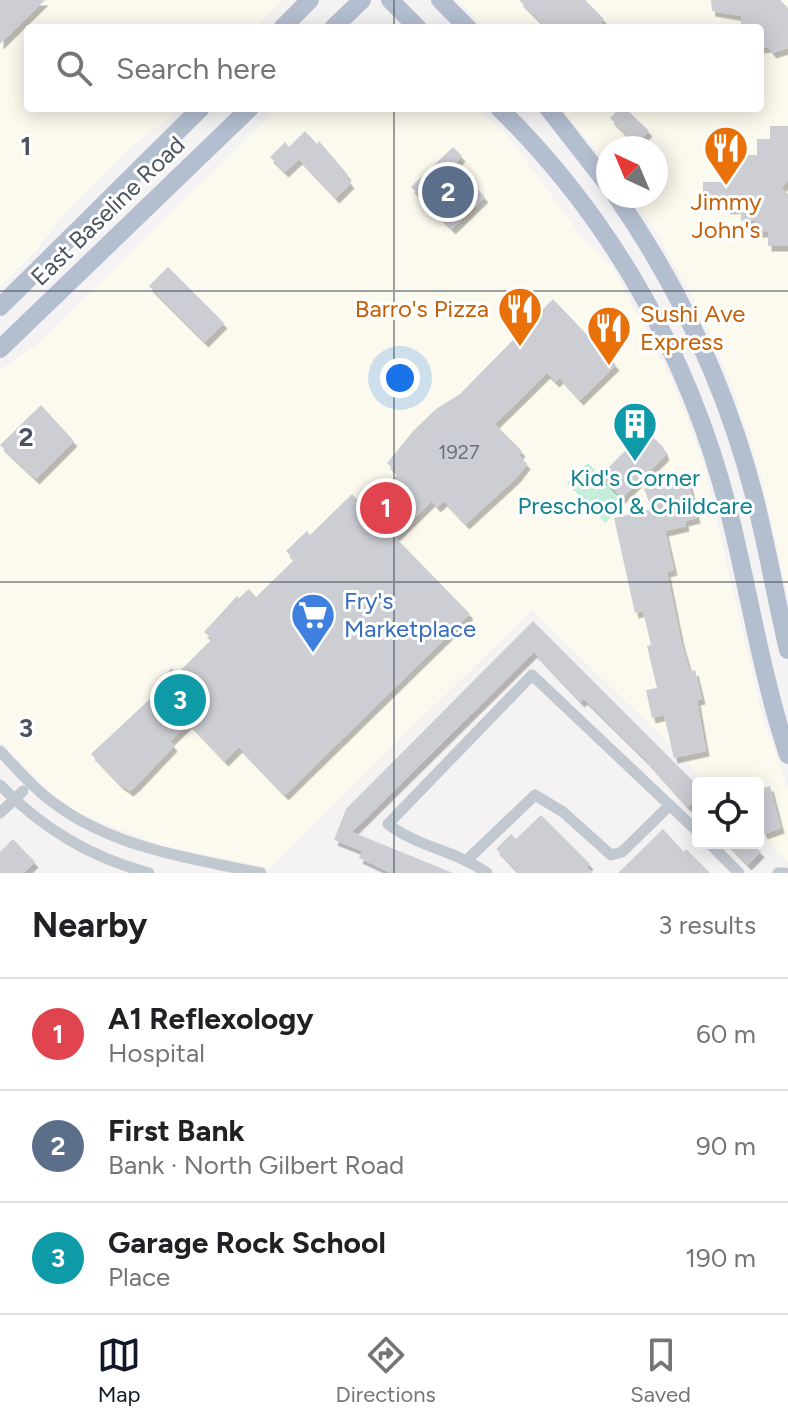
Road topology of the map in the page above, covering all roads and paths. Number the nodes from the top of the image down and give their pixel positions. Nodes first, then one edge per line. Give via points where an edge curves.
1 (310, 0) edge
2 (362, 0) edge
3 (390, 0) edge
4 (440, 0) edge
5 (286, 24) edge
6 (337, 24) edge
7 (414, 24) edge
8 (464, 24) edge
9 (197, 112) edge
10 (246, 112) edge
11 (503, 112) edge
12 (551, 112) edge
13 (596, 170) edge
14 (624, 208) edge
15 (634, 222) junction
16 (607, 237) junction
17 (0, 307) edge
18 (0, 349) edge
19 (788, 650) edge
20 (0, 751) edge
21 (788, 755) edge
22 (0, 785) edge
23 (18, 795) junction
24 (670, 805) junction
25 (0, 813) edge
26 (692, 826) edge
27 (715, 849) edge
28 (468, 859) junction
29 (149, 873) edge
30 (261, 873) edge
31 (487, 873) edge
32 (739, 873) edge
33 (778, 873) edge
34 (785, 873) edge

1 - 5 main road
2 - 6 main road
3 - 7 main road
4 - 8 main road
9 - 17 main road, East Baseline Road
10 - 18 main road, East Baseline Road
11 - 16 main road via 552,163
12 - 13 main road
14 - 15 main road
15 - 16 main road
15 - 19 main road via 691,321 726,406 754,496
16 - 21 main road via 668,343 711,454
20 - 30 street via 45,796 91,826 146,847
22 - 23 street
23 - 25 street
23 - 29 street via 77,846
24 - 26 street
24 - 28 street via 622,852 611,855 563,812 535,795
24 - 28 street via 532,675 388,824
27 - 32 street
28 - 31 street
33 - 34 street

